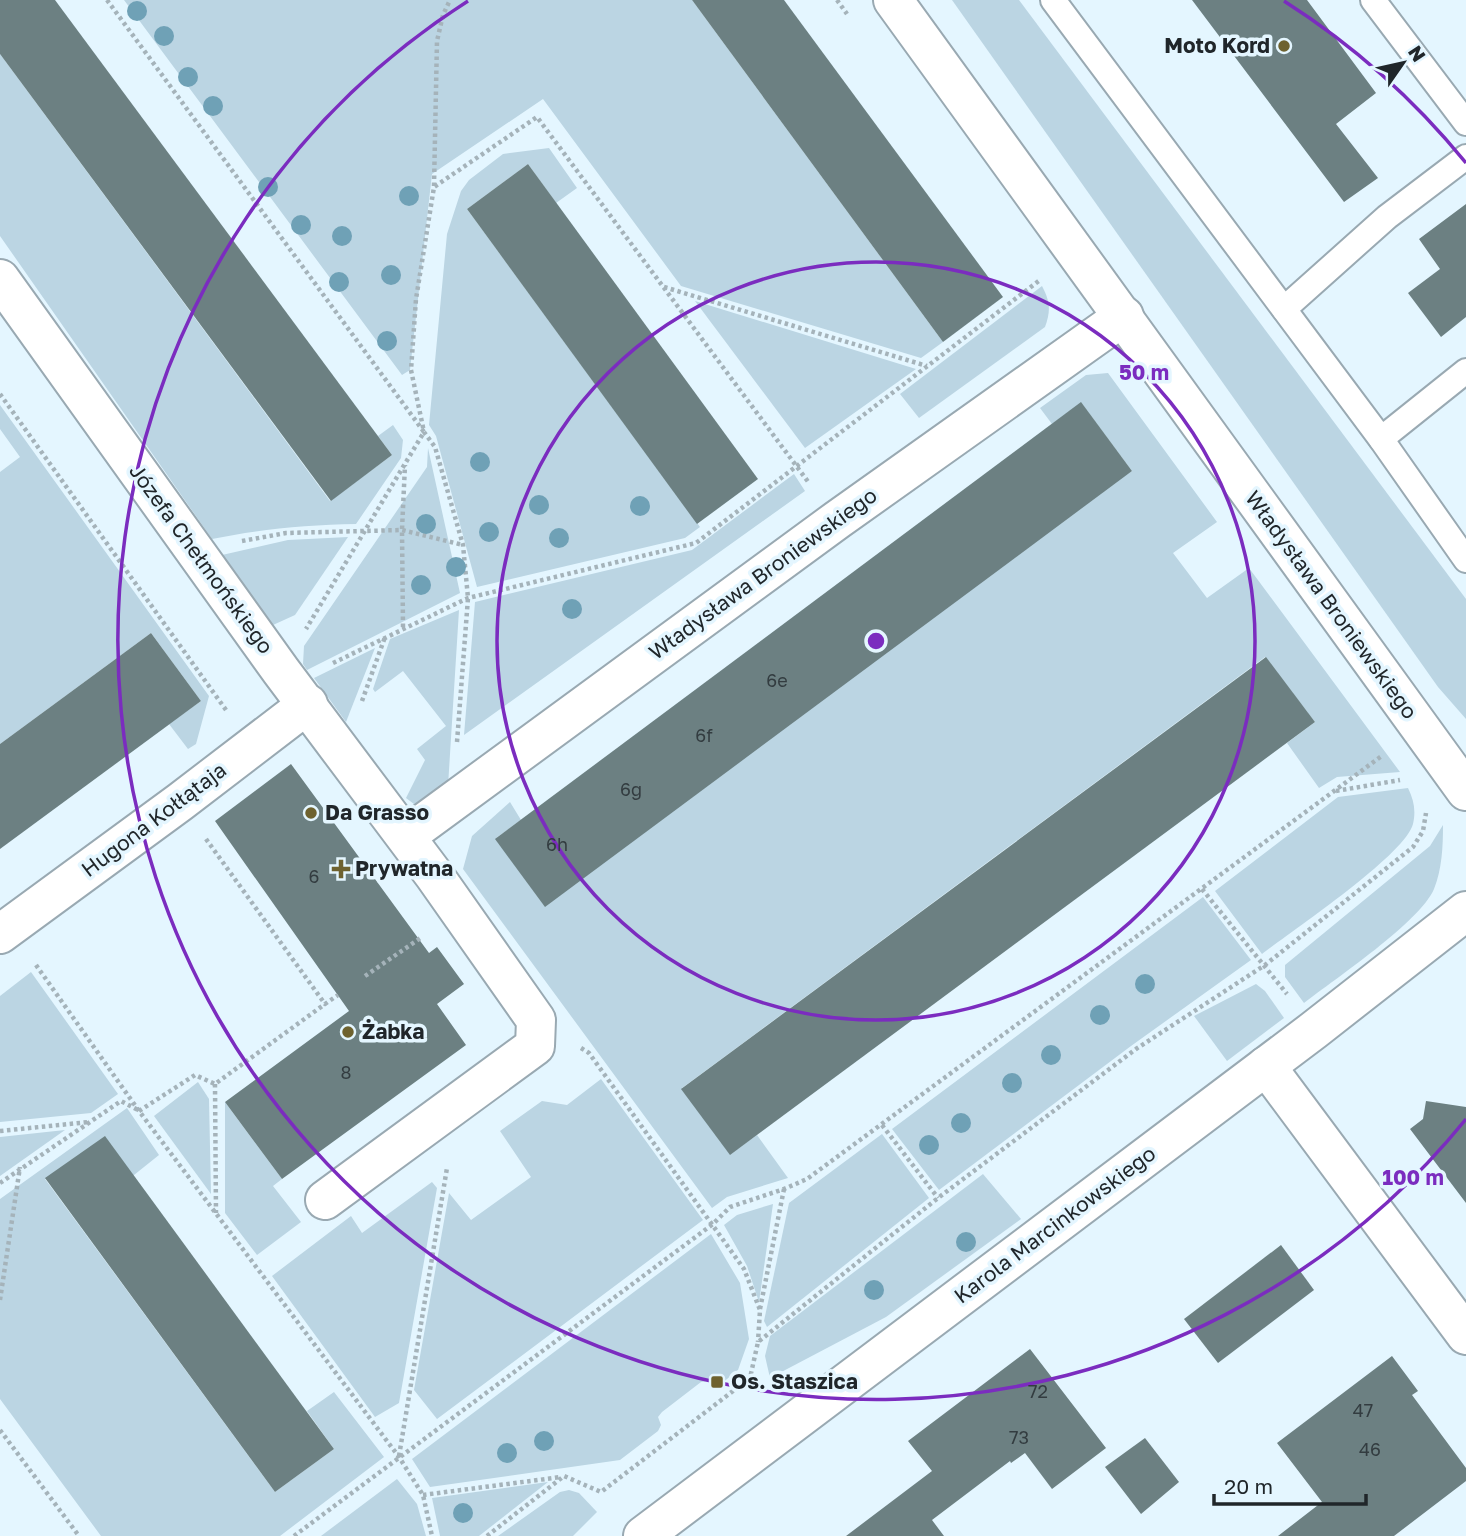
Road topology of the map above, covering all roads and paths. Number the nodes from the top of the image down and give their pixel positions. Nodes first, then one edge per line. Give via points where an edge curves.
1 (107, 0) edge
2 (450, 0) edge
3 (893, 0) edge
4 (1053, 0) edge
5 (1373, 0) edge
6 (1466, 123) edge
7 (1466, 157) edge
8 (435, 187) junction
9 (1076, 252) junction
10 (664, 287) junction
11 (4, 294) edge
12 (1284, 309) junction
13 (1124, 316) junction
14 (928, 366) junction
15 (1466, 371) edge
16 (0, 394) edge
17 (424, 432) junction
18 (1381, 439) junction
19 (405, 465) junction
20 (797, 466) junction
21 (837, 520) junction
22 (402, 530) junction
23 (365, 531) junction
24 (463, 545) junction
25 (197, 553) junction
26 (1466, 560) edge
27 (468, 597) junction
28 (403, 627) junction
29 (385, 636) junction
30 (294, 686) junction
31 (229, 715) dead end
32 (1419, 727) junction
33 (344, 754) junction
34 (1401, 780) dead end
35 (1334, 791) junction
36 (1466, 791) edge
37 (452, 801) junction
38 (180, 802) junction
39 (1426, 809) dead end
40 (406, 836) junction
41 (1202, 889) junction
42 (1466, 911) edge
43 (433, 929) dead end
44 (4, 930) edge
45 (1265, 965) junction
46 (365, 976) dead end
47 (338, 995) dead end
48 (325, 1004) junction
49 (536, 1020) junction
50 (1314, 1030) junction
51 (1266, 1066) junction
52 (215, 1084) junction
53 (139, 1111) junction
54 (90, 1121) junction
55 (882, 1125) junction
56 (0, 1131) edge
57 (419, 1131) junction
58 (20, 1167) junction
59 (0, 1183) edge
60 (784, 1189) junction
61 (938, 1198) junction
62 (325, 1200) dead end
63 (216, 1213) junction
64 (713, 1224) junction
65 (0, 1300) edge
66 (760, 1310) junction
67 (1466, 1335) edge
68 (758, 1342) junction
69 (0, 1430) edge
70 (399, 1457) junction
71 (564, 1476) junction
72 (423, 1494) junction
73 (79, 1536) edge
74 (294, 1536) edge
75 (432, 1536) edge
76 (487, 1536) edge
77 (643, 1536) edge

1 - 17 path
2 - 8 path via 437,41
3 - 9 street, Władysława Broniewskiego
4 - 12 lane
5 - 6 lane
7 - 12 lane via 1387,218
8 - 10 path via 537,117
8 - 17 path via 416,299 411,370
9 - 13 street, Władysława Broniewskiego
9 - 14 path
10 - 14 path
10 - 20 path
11 - 25 street, Józefa Chełmońskiego
12 - 18 lane
13 - 21 street, Władysława Broniewskiego
13 - 32 street, Władysława Broniewskiego
14 - 20 path
15 - 18 lane
16 - 31 path
17 - 19 path
17 - 24 path via 435,447
18 - 26 lane
19 - 22 path
19 - 23 path
20 - 21 path
20 - 27 path via 696,543
21 - 37 street, Władysława Broniewskiego
22 - 23 path
22 - 24 path
22 - 28 path
23 - 25 path via 286,533
23 - 30 path
24 - 27 path
25 - 30 street, Józefa Chełmońskiego
27 - 28 path
27 - 37 path
28 - 29 path
29 - 30 path
29 - 33 path
30 - 33 street, Józefa Chełmońskiego
30 - 38 street, Hugona Kołłątaja
32 - 35 path
32 - 36 street, Władysława Broniewskiego
33 - 40 street, Józefa Chełmońskiego
34 - 35 path
35 - 41 path
37 - 40 street, Władysława Broniewskiego
38 - 44 street, Hugona Kołłątaja
38 - 48 path
39 - 45 path via 1423,831 1413,847
40 - 49 street, Józefa Chełmońskiego
41 - 45 path
41 - 55 path
42 - 50 street, Karola Marcinkowskiego
43 - 46 path
44 - 53 path
45 - 50 path
45 - 61 path via 1136,1049
47 - 48 path
48 - 52 path
49 - 57 street via 535,1046
49 - 64 path via 589,1053
50 - 51 street, Karola Marcinkowskiego
51 - 67 street
51 - 77 street, Karola Marcinkowskiego
52 - 53 path via 195,1075
52 - 63 path
53 - 54 path via 121,1101
53 - 63 path
54 - 56 path
54 - 58 path
55 - 60 path via 807,1179
55 - 61 path
57 - 62 street
57 - 70 path via 447,1170
58 - 59 path
58 - 65 path
60 - 64 path via 730,1206
60 - 66 path
61 - 68 path
63 - 70 path
64 - 66 path via 744,1269
64 - 70 path
66 - 68 path
68 - 71 path via 750,1378 601,1492
69 - 73 path
70 - 72 path
70 - 74 path
71 - 72 path
71 - 76 path
72 - 75 path

